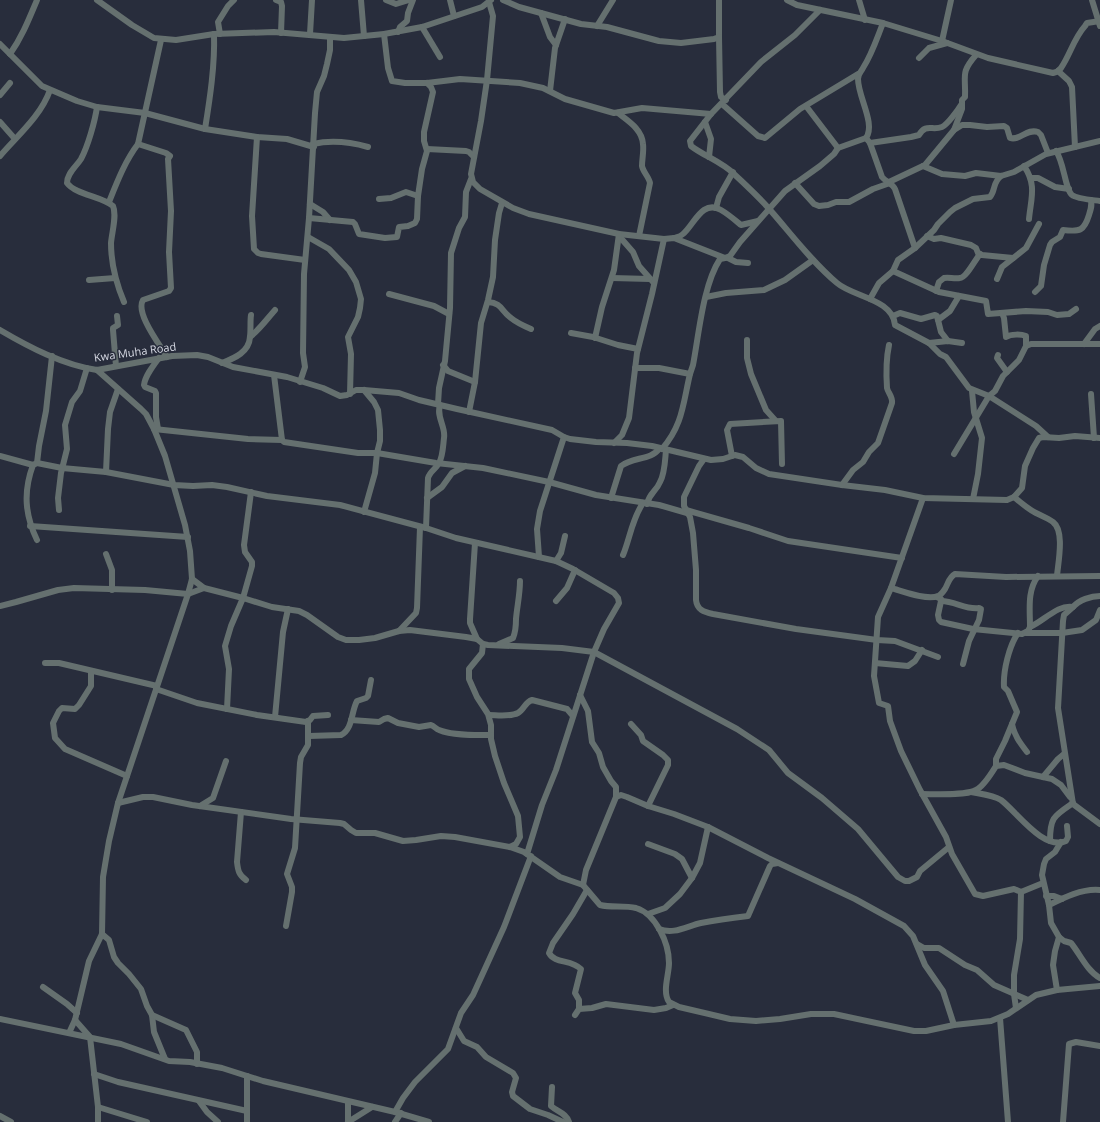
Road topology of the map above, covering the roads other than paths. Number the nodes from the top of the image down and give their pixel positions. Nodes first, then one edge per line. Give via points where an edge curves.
1 (37, 0) edge
2 (97, 0) edge
3 (234, 0) edge
4 (276, 0) edge
5 (312, 0) edge
6 (361, 0) edge
7 (386, 0) edge
8 (410, 0) edge
9 (413, 0) edge
10 (450, 0) edge
11 (503, 0) edge
12 (613, 0) edge
13 (719, 0) edge
14 (787, 0) edge
15 (859, 0) edge
16 (951, 0) edge
17 (1092, 0) edge
18 (490, 1) edge
19 (820, 10) junction
20 (541, 12) junction
21 (454, 16) junction
22 (565, 19) junction
23 (865, 20) junction
24 (883, 23) junction
25 (1099, 23) edge
26 (596, 26) junction
27 (422, 27) junction
28 (398, 32) junction
29 (281, 33) junction
30 (217, 34) junction
31 (310, 34) junction
32 (384, 34) junction
33 (364, 36) junction
34 (330, 37) junction
35 (719, 37) junction
36 (161, 40) junction
37 (945, 42) junction
38 (0, 44) edge
39 (556, 45) junction
40 (10, 54) junction
41 (976, 55) junction
42 (440, 57) dead end
43 (919, 58) dead end
44 (1058, 71) junction
45 (858, 74) junction
46 (487, 80) junction
47 (10, 83) dead end
48 (427, 83) junction
49 (50, 90) junction
50 (550, 91) junction
51 (0, 95) edge
52 (724, 102) junction
53 (961, 105) junction
54 (806, 106) junction
55 (98, 107) junction
56 (145, 113) junction
57 (618, 113) junction
58 (711, 114) junction
59 (0, 122) edge
60 (705, 122) junction
61 (205, 129) junction
62 (954, 130) junction
63 (257, 136) junction
64 (15, 138) junction
65 (868, 140) junction
66 (1100, 141) edge
67 (138, 144) junction
68 (314, 146) junction
69 (368, 147) dead end
70 (1075, 147) junction
71 (838, 148) junction
72 (427, 149) junction
73 (1056, 151) junction
74 (1048, 153) junction
75 (0, 156) edge
76 (474, 157) junction
77 (709, 157) junction
78 (923, 166) junction
79 (1024, 166) junction
80 (733, 172) junction
81 (1000, 176) junction
82 (1031, 178) junction
83 (471, 179) junction
84 (890, 182) junction
85 (795, 183) junction
86 (1068, 189) junction
87 (418, 196) junction
88 (379, 198) dead end
89 (1090, 200) junction
90 (1100, 201) edge
91 (109, 202) junction
92 (502, 203) junction
93 (310, 204) junction
94 (716, 208) junction
95 (770, 209) junction
96 (310, 218) junction
97 (1028, 219) dead end
98 (330, 220) junction
99 (758, 221) junction
100 (1039, 224) dead end
101 (619, 235) junction
102 (638, 236) junction
103 (927, 236) junction
104 (308, 237) junction
105 (674, 238) junction
106 (664, 239) junction
107 (915, 248) junction
108 (980, 254) junction
109 (726, 258) junction
110 (1013, 258) junction
111 (305, 260) junction
112 (813, 260) junction
113 (748, 263) dead end
114 (893, 271) junction
115 (115, 278) junction
116 (612, 278) junction
117 (997, 279) dead end
118 (89, 280) dead end
119 (652, 281) junction
120 (936, 291) junction
121 (1035, 292) dead end
122 (389, 294) dead end
123 (959, 296) junction
124 (706, 297) junction
125 (870, 299) junction
126 (124, 302) dead end
127 (488, 302) junction
128 (1076, 309) dead end
129 (275, 310) dead end
130 (1002, 312) junction
131 (251, 314) dead end
132 (448, 314) junction
133 (118, 316) dead end
134 (893, 316) junction
135 (938, 320) junction
136 (1100, 326) edge
137 (531, 329) dead end
138 (0, 330) edge
139 (571, 333) dead end
140 (250, 337) junction
141 (595, 338) junction
142 (747, 340) dead end
143 (948, 341) junction
144 (929, 343) junction
145 (962, 343) dead end
146 (1084, 344) junction
147 (1100, 344) edge
148 (889, 345) dead end
149 (1026, 346) junction
150 (638, 349) junction
151 (998, 355) dead end
152 (52, 356) junction
153 (167, 357) junction
154 (159, 358) junction
155 (222, 363) junction
156 (443, 365) junction
157 (116, 366) junction
158 (87, 368) junction
159 (635, 368) junction
160 (97, 370) junction
161 (1007, 372) junction
162 (690, 374) junction
163 (276, 376) junction
164 (300, 382) junction
165 (475, 382) junction
166 (118, 389) junction
167 (364, 390) junction
168 (972, 391) junction
169 (350, 394) junction
170 (1091, 394) dead end
171 (989, 396) junction
172 (439, 404) junction
173 (469, 412) junction
174 (976, 419) junction
175 (775, 420) junction
176 (156, 429) junction
177 (624, 432) junction
178 (1048, 436) junction
179 (564, 437) junction
180 (1097, 438) edge
181 (282, 440) junction
182 (614, 443) junction
183 (626, 443) junction
184 (662, 449) junction
185 (377, 453) junction
186 (954, 454) dead end
187 (0, 456) edge
188 (732, 456) junction
189 (704, 459) junction
190 (439, 463) junction
191 (35, 464) junction
192 (782, 464) dead end
193 (465, 466) junction
194 (62, 468) junction
195 (106, 472) junction
196 (549, 482) junction
197 (174, 485) junction
198 (842, 485) junction
199 (251, 492) junction
200 (1014, 497) junction
201 (427, 498) junction
202 (611, 498) junction
203 (923, 498) junction
204 (973, 499) junction
205 (645, 504) junction
206 (59, 510) dead end
207 (364, 512) junction
208 (686, 512) junction
209 (30, 526) junction
210 (423, 528) junction
211 (565, 536) dead end
212 (188, 537) junction
213 (36, 540) dead end
214 (475, 543) junction
215 (106, 554) dead end
216 (623, 555) dead end
217 (539, 557) junction
218 (902, 558) junction
219 (556, 561) junction
220 (575, 570) junction
221 (1038, 576) junction
222 (1057, 576) junction
223 (1100, 576) edge
224 (192, 579) junction
225 (520, 582) dead end
226 (204, 588) junction
227 (891, 588) junction
228 (112, 590) junction
229 (188, 594) junction
230 (1100, 596) edge
231 (244, 598) junction
232 (939, 599) junction
233 (556, 601) dead end
234 (0, 606) edge
235 (1073, 607) junction
236 (288, 609) junction
237 (1100, 610) edge
238 (975, 630) junction
239 (1028, 630) junction
240 (399, 631) junction
241 (1018, 633) junction
242 (1062, 633) junction
243 (477, 639) junction
244 (877, 640) junction
245 (483, 644) junction
246 (498, 645) junction
247 (922, 650) junction
248 (594, 652) junction
249 (938, 657) dead end
250 (45, 663) dead end
251 (875, 663) junction
252 (963, 664) dead end
253 (91, 670) junction
254 (371, 680) dead end
255 (156, 687) junction
256 (580, 695) junction
257 (227, 709) junction
258 (328, 716) dead end
259 (488, 716) junction
260 (573, 716) junction
261 (275, 717) junction
262 (351, 720) junction
263 (308, 721) junction
264 (631, 724) dead end
265 (1012, 724) junction
266 (491, 735) junction
267 (309, 736) junction
268 (1027, 752) dead end
269 (1064, 754) junction
270 (226, 761) dead end
271 (996, 766) junction
272 (128, 776) junction
273 (1043, 777) junction
274 (969, 792) junction
275 (922, 794) junction
276 (616, 797) junction
277 (1072, 801) junction
278 (118, 803) junction
279 (200, 806) junction
280 (648, 806) junction
281 (241, 812) junction
282 (298, 820) junction
283 (1100, 824) edge
284 (1067, 826) dead end
285 (708, 827) junction
286 (520, 837) junction
287 (1050, 841) junction
288 (1061, 842) junction
289 (648, 844) dead end
290 (510, 847) junction
291 (949, 847) junction
292 (527, 854) junction
293 (778, 863) junction
294 (692, 878) junction
295 (246, 880) dead end
296 (1043, 883) junction
297 (585, 887) junction
298 (1100, 890) edge
299 (1021, 892) junction
300 (1046, 896) junction
301 (1062, 899) junction
302 (1048, 905) junction
303 (648, 914) junction
304 (286, 926) dead end
305 (659, 929) junction
306 (102, 934) junction
307 (1059, 937) junction
308 (917, 944) junction
309 (1100, 978) edge
310 (1100, 986) edge
311 (43, 987) dead end
312 (1056, 990) junction
313 (1014, 994) junction
314 (1028, 1000) junction
315 (673, 1005) junction
316 (1016, 1008) junction
317 (579, 1009) junction
318 (77, 1013) junction
319 (152, 1015) junction
320 (575, 1016) dead end
321 (1000, 1018) junction
322 (0, 1019) edge
323 (75, 1020) junction
324 (954, 1025) junction
325 (456, 1028) junction
326 (69, 1033) junction
327 (90, 1037) junction
328 (1100, 1046) edge
329 (165, 1059) junction
330 (197, 1064) junction
331 (94, 1074) junction
332 (247, 1076) junction
333 (552, 1087) dead end
334 (199, 1101) junction
335 (348, 1102) junction
336 (98, 1107) junction
337 (372, 1107) junction
338 (247, 1111) junction
339 (398, 1112) junction
340 (0, 1116) edge
341 (11, 1122) edge
342 (98, 1122) edge
343 (147, 1122) edge
344 (218, 1122) edge
345 (247, 1122) edge
346 (348, 1122) edge
347 (395, 1122) edge
348 (429, 1122) edge
349 (563, 1122) edge
350 (569, 1122) edge
351 (1008, 1122) edge
352 (1063, 1122) edge

1 - 40 street
2 - 36 street via 132,25
3 - 30 street via 218,22
4 - 29 street via 281,2 282,6
5 - 31 street
6 - 33 street
7 - 8 street via 396,4
9 - 28 street via 407,21
10 - 21 street
11 - 20 street
12 - 26 street
13 - 35 street
14 - 19 street
15 - 23 street
16 - 37 street
17 - 25 street
18 - 21 street via 482,7
18 - 46 street via 493,16
19 - 23 street
19 - 52 street via 795,35 761,62
20 - 22 street
20 - 39 street via 550,37
21 - 27 street
22 - 26 street
22 - 39 street
23 - 24 street
24 - 37 street
24 - 45 street via 876,43
25 - 44 street via 1087,23 1081,30
26 - 35 street via 659,41 681,43
27 - 28 street
27 - 42 street
28 - 32 street
29 - 30 street
29 - 31 street
30 - 36 street
30 - 61 street
31 - 34 street
32 - 33 street
32 - 48 street via 392,81
33 - 34 street
34 - 68 street via 327,64 317,92
35 - 52 street via 720,92
36 - 56 street
37 - 41 street
37 - 43 street via 929,48
38 - 40 street
39 - 50 street
40 - 49 street via 35,80
41 - 44 street via 1046,72
41 - 53 street via 964,74 965,96
44 - 70 street via 1072,87
45 - 54 street
45 - 65 street via 861,98 870,129
46 - 48 street via 460,79
46 - 50 street via 534,85
46 - 76 street
47 - 51 street
48 - 72 street via 433,92 424,132
49 - 55 street
49 - 64 street via 47,100
50 - 57 street via 565,99
52 - 54 street via 762,138
52 - 58 street
53 - 62 street via 962,109
53 - 65 street via 942,127 926,128 919,135 911,137
54 - 71 street
55 - 56 street
55 - 91 street via 85,151 66,183 72,188
56 - 61 street
56 - 67 street
57 - 58 street via 642,108
57 - 102 street via 637,128 642,137 642,168 650,183
58 - 60 street
59 - 64 street
60 - 77 street via 711,139
60 - 77 street via 690,144
61 - 63 street
62 - 74 street via 967,124 1004,126 1012,139 1035,131 1041,135
62 - 78 street
63 - 68 street via 287,139
63 - 111 street via 252,216 254,249 261,254
64 - 75 street
65 - 71 street
65 - 84 street via 882,177
66 - 70 street
67 - 91 street
67 - 153 street via 170,156 168,159 171,288 143,300 141,304 146,323
68 - 69 street via 323,142 351,143
68 - 93 street
70 - 73 street
71 - 85 street via 820,166
72 - 76 street via 466,151
72 - 87 street
73 - 74 street
73 - 86 street via 1061,160
74 - 79 street
76 - 83 street
77 - 80 street
78 - 81 street via 942,174 965,176 976,173
78 - 84 street
79 - 81 street
79 - 82 street
80 - 94 street
80 - 95 street
81 - 103 street via 990,197 973,199 956,208
82 - 86 street
82 - 97 street via 1032,192
83 - 92 street via 475,186
83 - 132 street via 466,192 465,217 451,253
84 - 85 street via 849,202 819,206 814,204
84 - 107 street via 895,189
85 - 95 street
86 - 89 street via 1073,195
87 - 88 street via 406,192 391,198
87 - 98 street via 416,221 412,225 399,227 395,238 361,235 357,232 354,222
89 - 90 street
89 - 121 street via 1092,206 1084,228 1063,230 1060,237 1052,242 1044,265 1041,286
91 - 115 street via 115,210 111,245
92 - 101 street via 528,214
92 - 127 street
93 - 96 street
93 - 98 street via 324,212
94 - 99 street via 741,225
94 - 105 street via 703,210 681,236
95 - 99 street
95 - 112 street
96 - 98 street
96 - 104 street
99 - 109 street
100 - 110 street via 1026,248
101 - 102 street
101 - 116 street
101 - 119 street
102 - 106 street
103 - 107 street
103 - 108 street via 971,245
104 - 111 street
104 - 169 street via 329,249 350,270 361,299 358,317 348,337 351,354
105 - 106 street
105 - 109 street
106 - 119 street
107 - 114 street via 898,260
108 - 110 street
108 - 120 street via 965,276 944,278 939,282
109 - 113 street
109 - 124 street via 720,259
110 - 117 street via 1002,267
111 - 164 street via 305,368
112 - 124 street via 785,280 764,290
112 - 125 street via 845,289
114 - 120 street
114 - 125 street via 879,283
115 - 118 street
115 - 126 street
116 - 119 street
116 - 141 street
119 - 150 street via 652,294
120 - 123 street
122 - 132 street via 434,306
123 - 130 street via 986,301 988,314
123 - 135 street via 950,311
124 - 162 street
125 - 134 street via 881,304
127 - 137 street via 495,302 509,317
127 - 165 street via 481,323
128 - 130 street via 1069,314 1056,315 1048,312
129 - 140 street
130 - 149 street via 1006,337 1022,334 1026,336
131 - 140 street
132 - 156 street
133 - 157 street via 118,325 113,328
134 - 135 street via 900,313 921,318 934,315
134 - 144 street via 895,325
135 - 143 street via 941,332
136 - 146 street
138 - 152 street, Kwa Muha Road
139 - 141 street
140 - 155 street via 240,355
141 - 150 street
142 - 175 street via 747,358 752,374 766,410
143 - 144 street
143 - 145 street
144 - 168 street via 952,363
146 - 147 street
146 - 149 street
148 - 198 street via 887,389 892,403 878,443
149 - 161 street via 1019,360
150 - 159 street
151 - 161 street via 998,360
152 - 158 street, Kwa Muha Road
152 - 191 street via 46,411
153 - 154 street, Kwa Muha Road
153 - 155 street, Kwa Muha Road via 197,355
154 - 157 street, Kwa Muha Road
154 - 176 street via 144,385 156,393
155 - 163 street, Kwa Muha Road
156 - 165 street via 448,371
156 - 172 street
157 - 160 street, Kwa Muha Road
158 - 160 street, Kwa Muha Road
158 - 194 street via 65,425 67,443
159 - 162 street via 659,368
159 - 177 street via 630,410
160 - 166 street
161 - 171 street
162 - 184 street via 678,426
163 - 164 street, Kwa Muha Road
163 - 181 street
164 - 169 street, Kwa Muha Road via 340,396
165 - 173 street
166 - 176 street via 142,409
166 - 195 street via 110,412
167 - 169 street via 356,390
167 - 172 street via 399,393
167 - 185 street via 378,410 380,441
168 - 171 street
168 - 174 street via 972,406
170 - 180 street
171 - 174 street
171 - 178 street
172 - 173 street
172 - 190 street via 445,436
173 - 179 street via 552,430
174 - 186 street
174 - 204 street via 982,438
175 - 188 street via 730,424 727,430
175 - 192 street via 781,421
176 - 181 street
176 - 197 street
177 - 182 street
177 - 183 street
178 - 180 street
178 - 200 street via 1039,438 1032,448 1025,466 1022,488
179 - 182 street
179 - 196 street
181 - 185 street via 358,453
182 - 183 street
183 - 184 street
184 - 189 street
184 - 202 street via 621,466
184 - 205 street via 662,480
185 - 190 street
185 - 207 street via 375,473
187 - 191 street
188 - 189 street via 717,460
188 - 198 street via 743,457 756,468 770,474
189 - 208 street via 684,497
190 - 193 street
190 - 201 street via 429,475
191 - 194 street
191 - 209 street via 28,485 26,503
193 - 196 street
193 - 201 street via 452,473 442,487
194 - 195 street
194 - 206 street
195 - 197 street
196 - 202 street
196 - 217 street via 537,529
197 - 199 street via 212,485
197 - 212 street
198 - 203 street
199 - 207 street via 333,504
199 - 231 street via 244,545 252,566
200 - 204 street via 1007,500
200 - 222 street via 1057,526 1060,546
201 - 210 street
202 - 205 street
203 - 204 street
203 - 218 street
205 - 208 street
205 - 216 street via 638,512
207 - 210 street
208 - 218 street via 788,541
208 - 244 street via 690,517 693,533 696,604 702,610 790,628
209 - 212 street
209 - 213 street
210 - 214 street
210 - 240 street via 416,613
211 - 219 street
212 - 224 street
214 - 217 street
214 - 243 street via 470,623
215 - 228 street via 112,570
217 - 219 street
218 - 227 street
219 - 220 street
220 - 233 street via 567,588
220 - 248 street via 614,594 619,600 618,607
221 - 222 street
221 - 232 street via 955,574 949,579
221 - 239 street via 1029,597
222 - 223 street
224 - 226 street
224 - 229 street
225 - 246 street via 517,628 513,638
226 - 229 street
226 - 231 street
227 - 232 street
227 - 244 street via 878,617
228 - 229 street
228 - 234 street via 58,590
229 - 255 street
230 - 235 street via 1090,597
231 - 236 street
231 - 257 street via 225,646 229,669
232 - 238 street via 939,620
232 - 238 street via 972,609 981,609
235 - 239 street via 1062,607 1054,611
235 - 242 street via 1064,615
236 - 240 street via 308,615 333,634 346,640 375,638
236 - 261 street via 283,632
237 - 242 street via 1096,620 1085,628
238 - 241 street
238 - 252 street
239 - 241 street
239 - 242 street
240 - 243 street via 433,632
241 - 265 street via 1012,644 1004,677 1004,687 1017,709
242 - 269 street via 1058,708
243 - 245 street
244 - 247 street via 895,641
244 - 251 street
245 - 246 street
245 - 259 street via 482,652 468,674 471,685
246 - 248 street
247 - 249 street
247 - 251 street via 916,661 908,666
248 - 256 street
248 - 291 street via 737,729 769,750 788,773 858,829 902,880 910,881 917,877 920,871
250 - 253 street
251 - 275 street via 874,684 879,703 888,706 890,721 901,750
253 - 255 street
253 - 272 street via 91,686 79,706 74,709 62,708 59,711 53,723 55,738 65,749
254 - 262 street via 368,696 357,701
255 - 257 street via 197,703
255 - 272 street
256 - 260 street
256 - 276 street via 588,711 592,742 603,767 616,787
257 - 261 street
258 - 263 street via 313,716
259 - 260 street via 516,714 532,700 566,709
259 - 266 street
260 - 292 street
261 - 263 street
262 - 266 street via 379,722 388,718 398,723 419,727 431,725 438,730 458,734
262 - 267 street via 346,733 341,735
263 - 267 street
264 - 280 street via 643,741 668,760
265 - 268 street via 1014,732
265 - 271 street via 996,759
266 - 286 street via 500,772 518,816
267 - 282 street via 300,763
269 - 273 street
269 - 277 street
270 - 279 street via 213,798
271 - 273 street via 1004,765
271 - 274 street via 982,785
272 - 278 street
273 - 277 street via 1061,785
274 - 275 street
274 - 287 street via 1001,800 1029,827
275 - 291 street
276 - 280 street via 621,795
276 - 297 street via 586,870
277 - 283 street via 1077,808
277 - 287 street via 1052,820
278 - 279 street via 153,797
278 - 306 street via 103,877
279 - 281 street
280 - 285 street
281 - 282 street
281 - 295 street via 237,862 240,876
282 - 290 street via 344,824 356,833 375,833 402,841 441,836
282 - 304 street via 295,848 288,874 292,892
284 - 288 street via 1068,837 1066,841
285 - 293 street
285 - 294 street via 700,863
286 - 290 street via 516,844
286 - 292 street
287 - 288 street
288 - 296 street via 1055,852 1046,859
289 - 294 street via 682,859
290 - 292 street
291 - 299 street via 975,894 983,896 1014,889
292 - 297 street via 560,877
292 - 325 street via 504,927
293 - 305 street via 770,866 748,916 706,922 670,932
293 - 308 street via 855,899 904,926
294 - 303 street via 665,908
296 - 299 street
296 - 300 street
297 - 303 street via 600,905 635,908
297 - 317 street via 573,914 552,943 549,954 554,960 575,964 581,969 575,993 579,1000
298 - 301 street via 1087,891
299 - 313 street via 1020,939 1014,970
300 - 301 street
300 - 302 street
301 - 302 street
302 - 307 street via 1051,923
303 - 305 street
305 - 315 street via 669,956 666,993 667,999
306 - 318 street via 87,969
306 - 319 street via 109,940 118,963 141,989
307 - 309 street via 1064,942 1071,943
307 - 312 street via 1053,965
308 - 313 street via 924,948 939,948 964,965 977,970 994,985
308 - 324 street via 925,964 943,991
310 - 312 street
311 - 318 street
312 - 314 street via 1036,995
313 - 314 street
313 - 316 street
314 - 316 street
315 - 317 street via 654,1010 606,1004
315 - 324 street via 730,1019 756,1021 819,1014 847,1016 914,1031
316 - 321 street
317 - 320 street
318 - 323 street
319 - 329 street via 153,1028
319 - 330 street via 186,1030 197,1052
321 - 324 street
321 - 351 street
322 - 326 street
323 - 326 street
323 - 327 street
325 - 339 street via 445,1054 415,1082 403,1098
325 - 349 street via 464,1042 477,1047 486,1057 513,1073 516,1078 513,1096 530,1109
326 - 327 street
327 - 329 street via 121,1044
327 - 331 street
328 - 352 street via 1076,1042 1069,1044
329 - 330 street
330 - 332 street
331 - 334 street
331 - 336 street
332 - 335 street
332 - 338 street
333 - 350 street via 551,1106 564,1114
334 - 338 street
334 - 344 street
335 - 337 street
335 - 346 street
336 - 342 street
336 - 343 street
337 - 339 street
337 - 346 street
338 - 345 street
339 - 347 street
339 - 348 street
340 - 341 street

